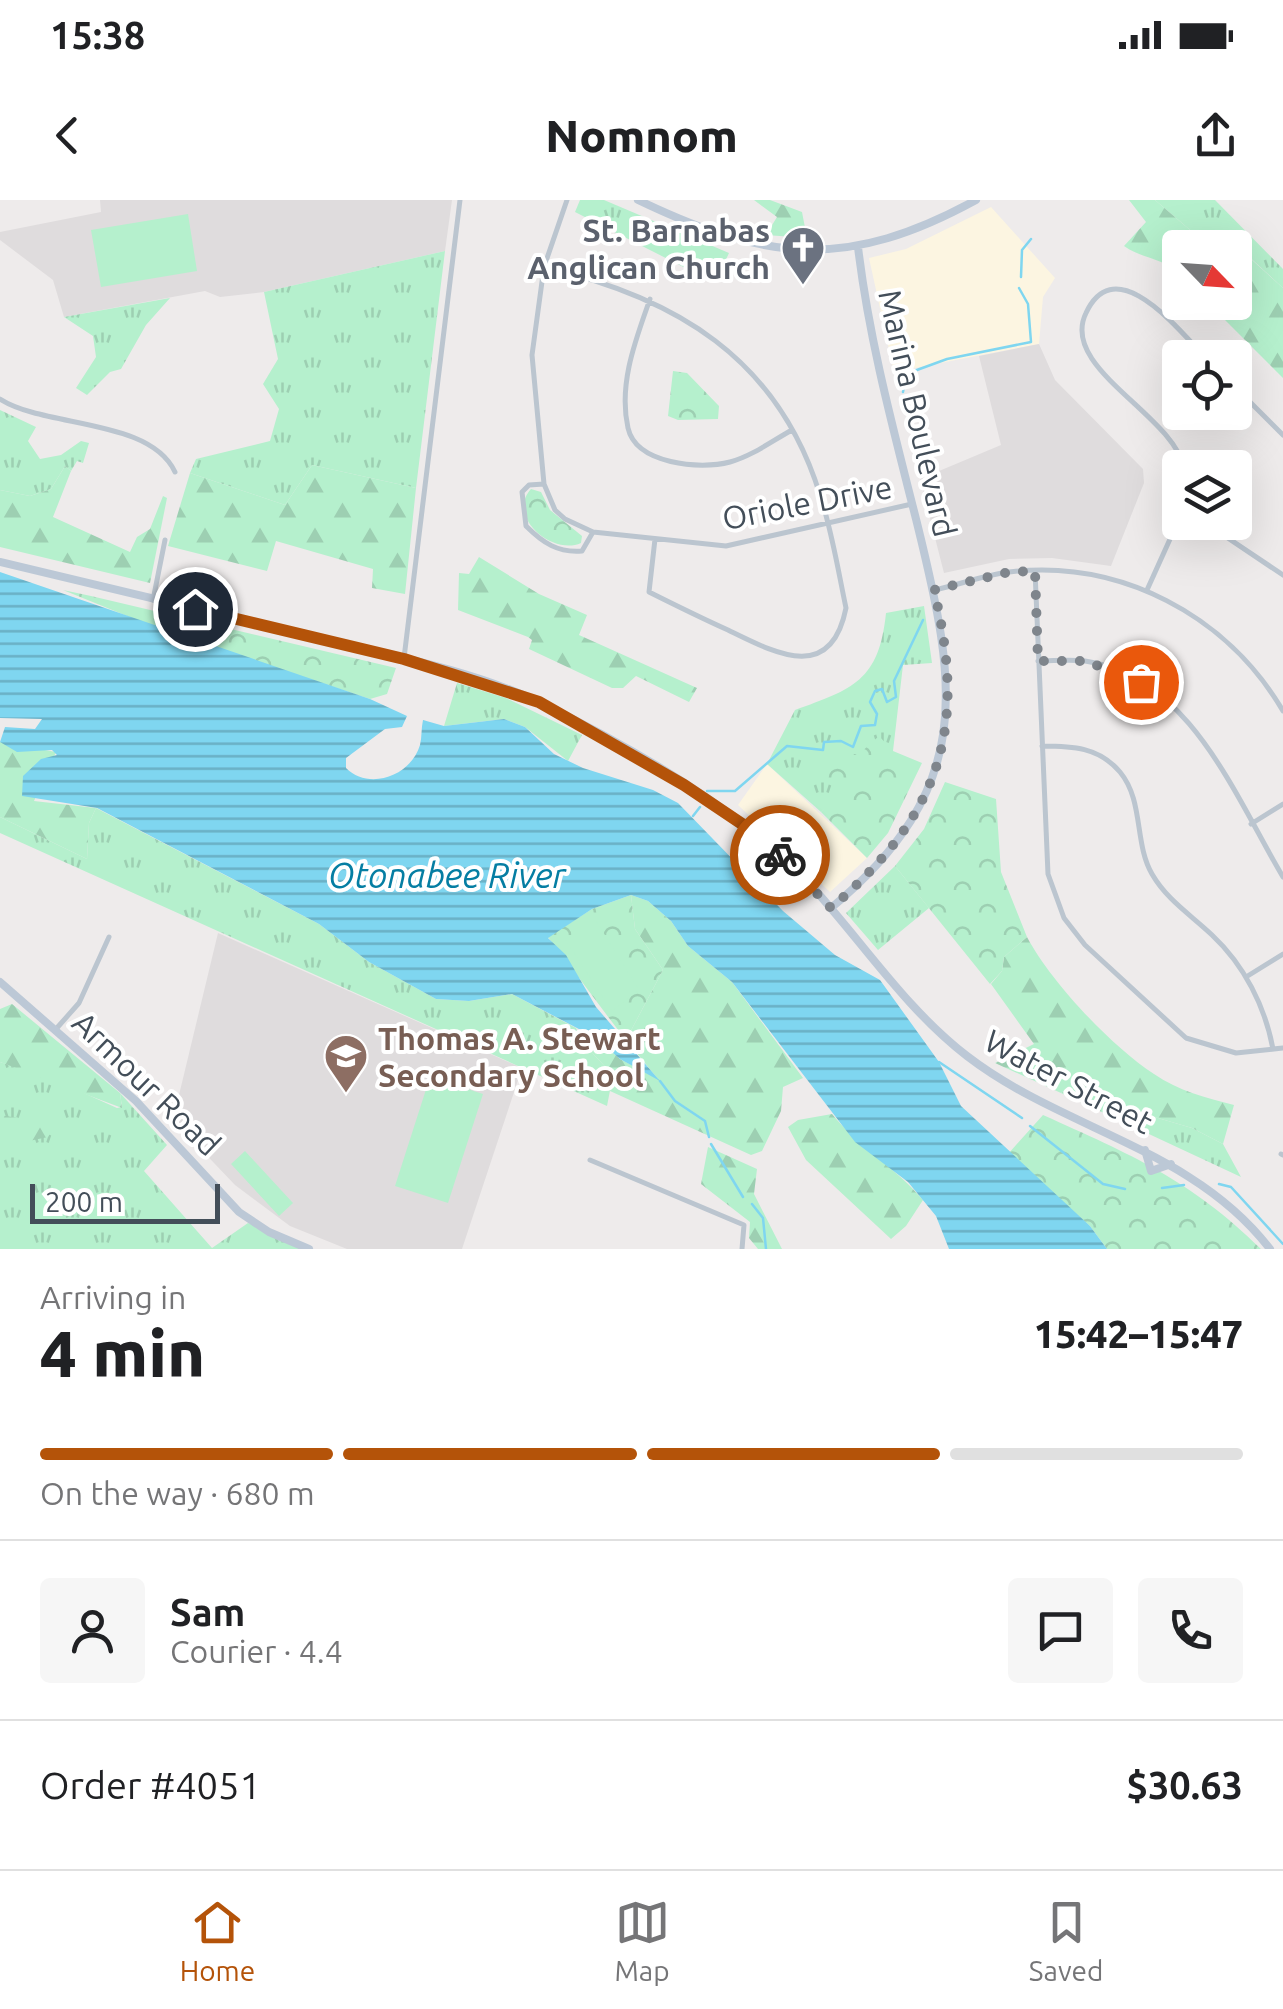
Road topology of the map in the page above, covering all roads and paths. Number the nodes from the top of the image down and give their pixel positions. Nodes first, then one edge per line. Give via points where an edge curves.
1 (460, 200) edge
2 (567, 200) edge
3 (638, 200) edge
4 (976, 200) edge
5 (858, 247) junction
6 (544, 267) junction
7 (650, 299) junction
8 (1188, 340) edge
9 (0, 398) edge
10 (1252, 404) edge
11 (792, 430) junction
12 (1162, 430) edge
13 (1283, 435) edge
14 (174, 472) dead end
15 (544, 484) junction
16 (912, 504) junction
17 (828, 524) junction
18 (593, 532) junction
19 (655, 539) junction
20 (164, 540) dead end
21 (1170, 540) edge
22 (1231, 540) edge
23 (0, 562) edge
24 (1035, 571) junction
25 (1283, 575) edge
26 (934, 590) junction
27 (1147, 590) junction
28 (152, 600) junction
29 (404, 659) junction
30 (1038, 661) junction
31 (1283, 694) edge
32 (1276, 699) junction
33 (1283, 711) edge
34 (1042, 746) junction
35 (1283, 804) edge
36 (1252, 824) junction
37 (1283, 877) edge
38 (831, 908) junction
39 (109, 937) dead end
40 (1283, 954) edge
41 (1246, 977) junction
42 (0, 982) edge
43 (56, 1029) junction
44 (1283, 1048) edge
45 (1273, 1050) junction
46 (1145, 1150) junction
47 (590, 1160) dead end
48 (1172, 1164) junction
49 (309, 1249) edge
50 (742, 1249) edge
51 (1270, 1249) edge

1 - 29 street
2 - 6 street
3 - 5 main road via 742,243 802,251
4 - 5 main road via 911,233
5 - 16 main road, Marina Boulevard
6 - 7 street
6 - 15 street via 532,356
7 - 11 street via 702,328 744,365
7 - 11 street via 629,368 634,444 656,458 725,464
8 - 12 street via 1148,299 1118,289 1091,303 1081,327 1088,356
9 - 14 street via 38,416 110,429 159,454
10 - 13 street
11 - 17 street
15 - 18 street, Oriole Drive via 555,510
15 - 18 street via 522,492 526,526 568,552 582,550
16 - 17 street, Oriole Drive
16 - 26 main road, Marina Boulevard
17 - 19 street, Oriole Drive via 726,546
17 - 19 street via 846,608 832,644 809,656 776,653 648,592
18 - 19 street, Oriole Drive
20 - 28 street
21 - 27 street
22 - 25 street
23 - 28 main road, Water Street
24 - 26 street
24 - 27 street via 1102,577
24 - 30 street
26 - 38 main road, Marina Boulevard via 948,698 931,781 908,830 875,871
27 - 32 street via 1229,642
28 - 29 main road, Water Street
29 - 38 main road, Water Street via 539,702 633,754 754,832
30 - 34 street
30 - 36 street via 1114,669 1162,696 1190,726
31 - 32 street
32 - 33 street
34 - 41 street via 1088,749 1119,771 1132,789 1149,870
34 - 45 street via 1048,874 1064,918 1186,1038 1236,1053
35 - 36 street
36 - 37 street
38 - 46 main road, Water Street via 910,1003 966,1056 1030,1097
39 - 43 street via 78,1003
40 - 41 street
41 - 45 street
42 - 43 main road, Armour Road
43 - 49 main road, Armour Road via 136,1101 239,1212
44 - 45 street
46 - 48 main road, Water Street
46 - 48 main road via 1151,1170
47 - 50 street via 744,1225
48 - 51 main road, Water Street

